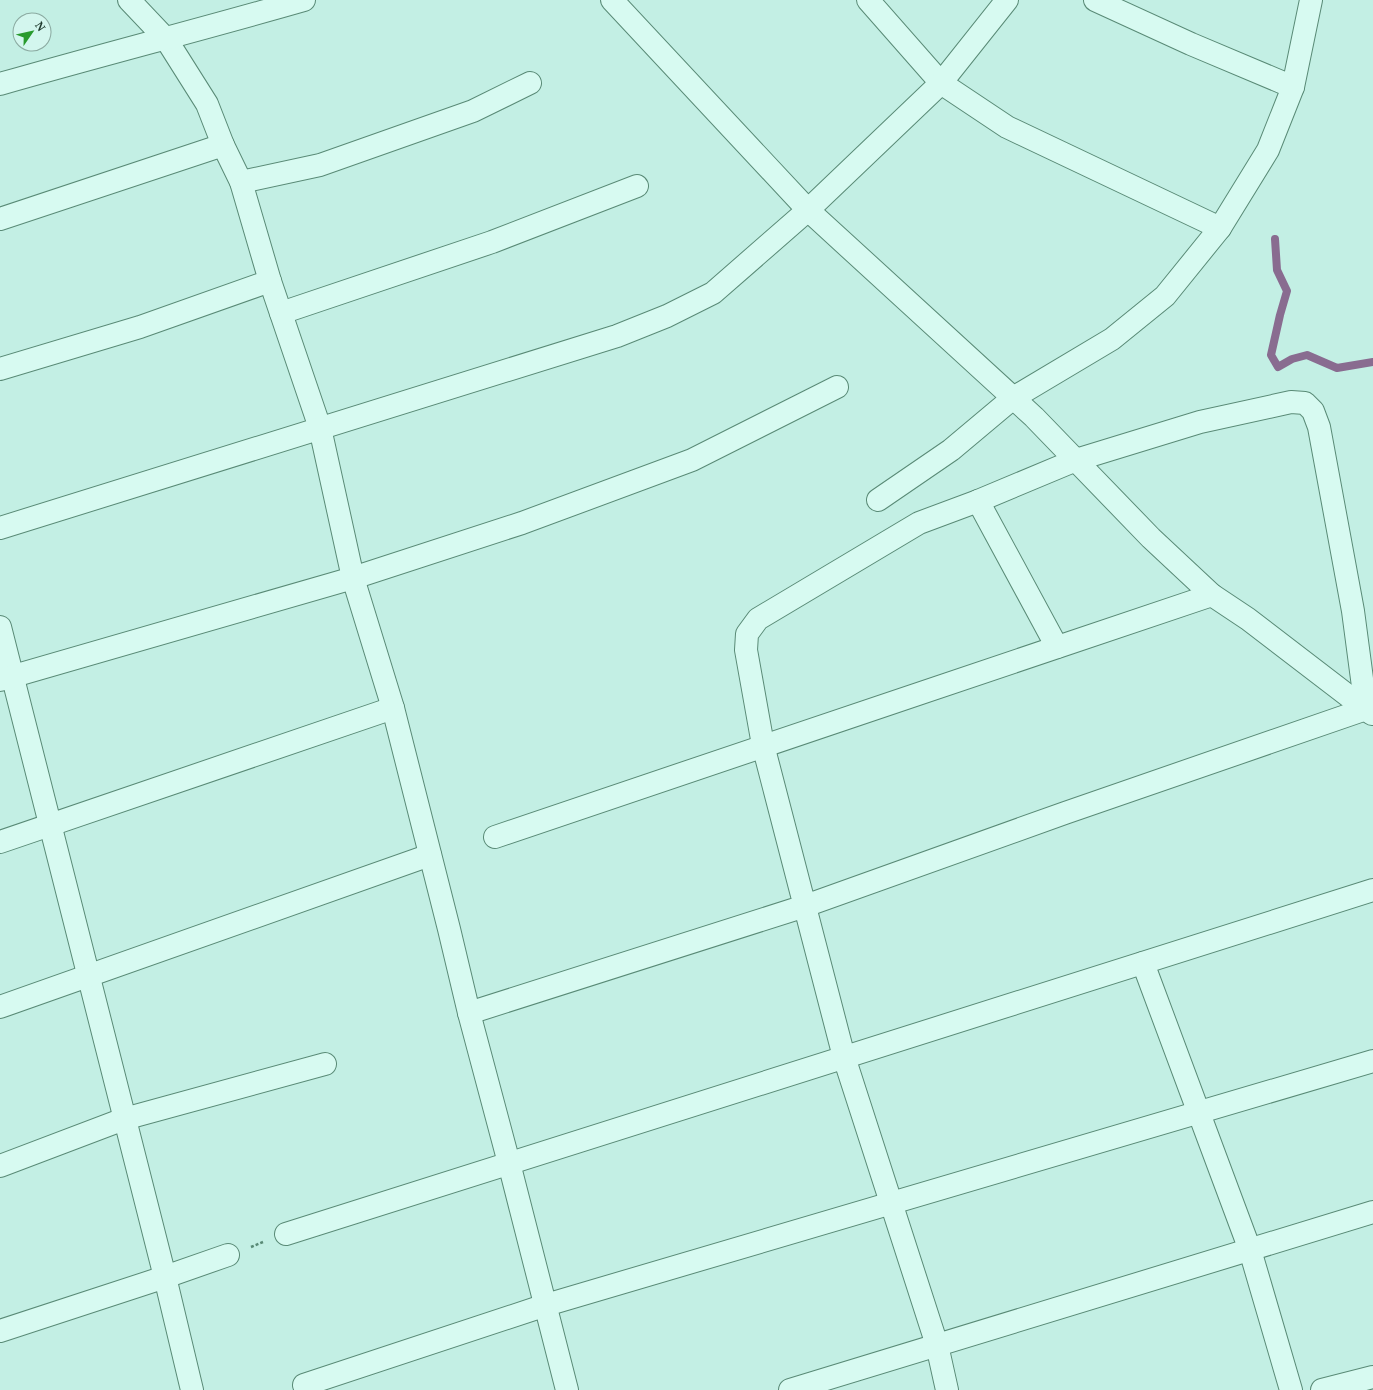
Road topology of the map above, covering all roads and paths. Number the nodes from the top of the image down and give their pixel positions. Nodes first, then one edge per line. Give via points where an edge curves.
1 (128, 0) edge
2 (304, 0) edge
3 (612, 0) edge
4 (868, 0) edge
5 (1007, 0) edge
6 (1095, 0) edge
7 (1311, 0) edge
8 (166, 39) junction
9 (530, 83) dead end
10 (0, 84) edge
11 (940, 84) junction
12 (1293, 87) junction
13 (223, 144) junction
14 (241, 182) junction
15 (637, 186) dead end
16 (808, 210) junction
17 (0, 218) edge
18 (1220, 228) junction
19 (270, 281) junction
20 (281, 313) junction
21 (0, 369) edge
22 (837, 387) dead end
23 (1013, 398) junction
24 (320, 428) junction
25 (1070, 453) junction
26 (878, 500) dead end
27 (978, 501) junction
28 (0, 528) edge
29 (353, 578) junction
30 (1212, 595) junction
31 (0, 627) edge
32 (1058, 647) junction
33 (6, 678) edge
34 (393, 708) junction
35 (1369, 712) edge
36 (763, 745) junction
37 (49, 824) junction
38 (495, 837) dead end
39 (0, 842) edge
40 (430, 855) junction
41 (1373, 890) edge
42 (805, 906) junction
43 (1143, 963) junction
44 (88, 976) junction
45 (467, 1003) junction
46 (0, 1008) edge
47 (844, 1057) junction
48 (1373, 1061) edge
49 (326, 1064) dead end
50 (1198, 1112) junction
51 (124, 1119) junction
52 (509, 1163) junction
53 (0, 1166) edge
54 (891, 1203) junction
55 (1373, 1212) edge
56 (286, 1234) dead end
57 (1250, 1250) junction
58 (228, 1255) dead end
59 (165, 1277) junction
60 (546, 1305) junction
61 (0, 1331) edge
62 (937, 1345) junction
63 (1373, 1377) edge
64 (304, 1385) dead end
65 (192, 1390) edge
66 (567, 1390) edge
67 (790, 1390) edge
68 (947, 1390) edge
69 (1291, 1390) edge
70 (1322, 1390) edge

1 - 8 street
2 - 8 street
3 - 16 street
4 - 11 street
5 - 11 street
6 - 12 street
7 - 12 street
8 - 10 street
8 - 13 street via 207,104
9 - 14 street via 473,111 320,165
11 - 16 street
11 - 18 street via 1007,127
12 - 18 street via 1268,150
13 - 14 street
13 - 17 street
14 - 19 street
15 - 20 street via 492,242
16 - 23 street
16 - 24 street via 713,293 667,316 617,336
18 - 23 street via 1165,296 1112,339
19 - 20 street
19 - 21 street via 140,327
20 - 24 street
22 - 29 street via 692,460 522,523
23 - 25 street
23 - 26 street via 951,450
24 - 28 street
24 - 29 street
25 - 27 street
25 - 30 street via 1151,538
25 - 35 street via 1291,402 1305,403 1313,411 1319,427
27 - 32 street
27 - 36 street via 919,523 758,619 747,634 746,650
29 - 33 street
29 - 34 street
30 - 32 street
30 - 35 street via 1248,619
31 - 33 street
32 - 36 street
33 - 37 street
34 - 37 street
34 - 40 street
35 - 42 street via 1080,808
36 - 38 street
36 - 42 street
37 - 39 street
37 - 44 street
40 - 44 street
40 - 45 street
41 - 43 street
42 - 45 street
42 - 47 street
43 - 47 street
43 - 50 street
44 - 46 street
44 - 51 street
45 - 52 street
47 - 52 street
47 - 54 street
48 - 50 street
49 - 51 street
50 - 54 street
50 - 57 street
51 - 53 street
51 - 59 street
52 - 56 street
52 - 60 street
54 - 60 street
54 - 62 street
55 - 57 street
57 - 62 street
57 - 69 street
58 - 59 street
59 - 61 street
59 - 65 street
60 - 64 street
60 - 66 street
62 - 67 street
62 - 68 street
63 - 70 street

